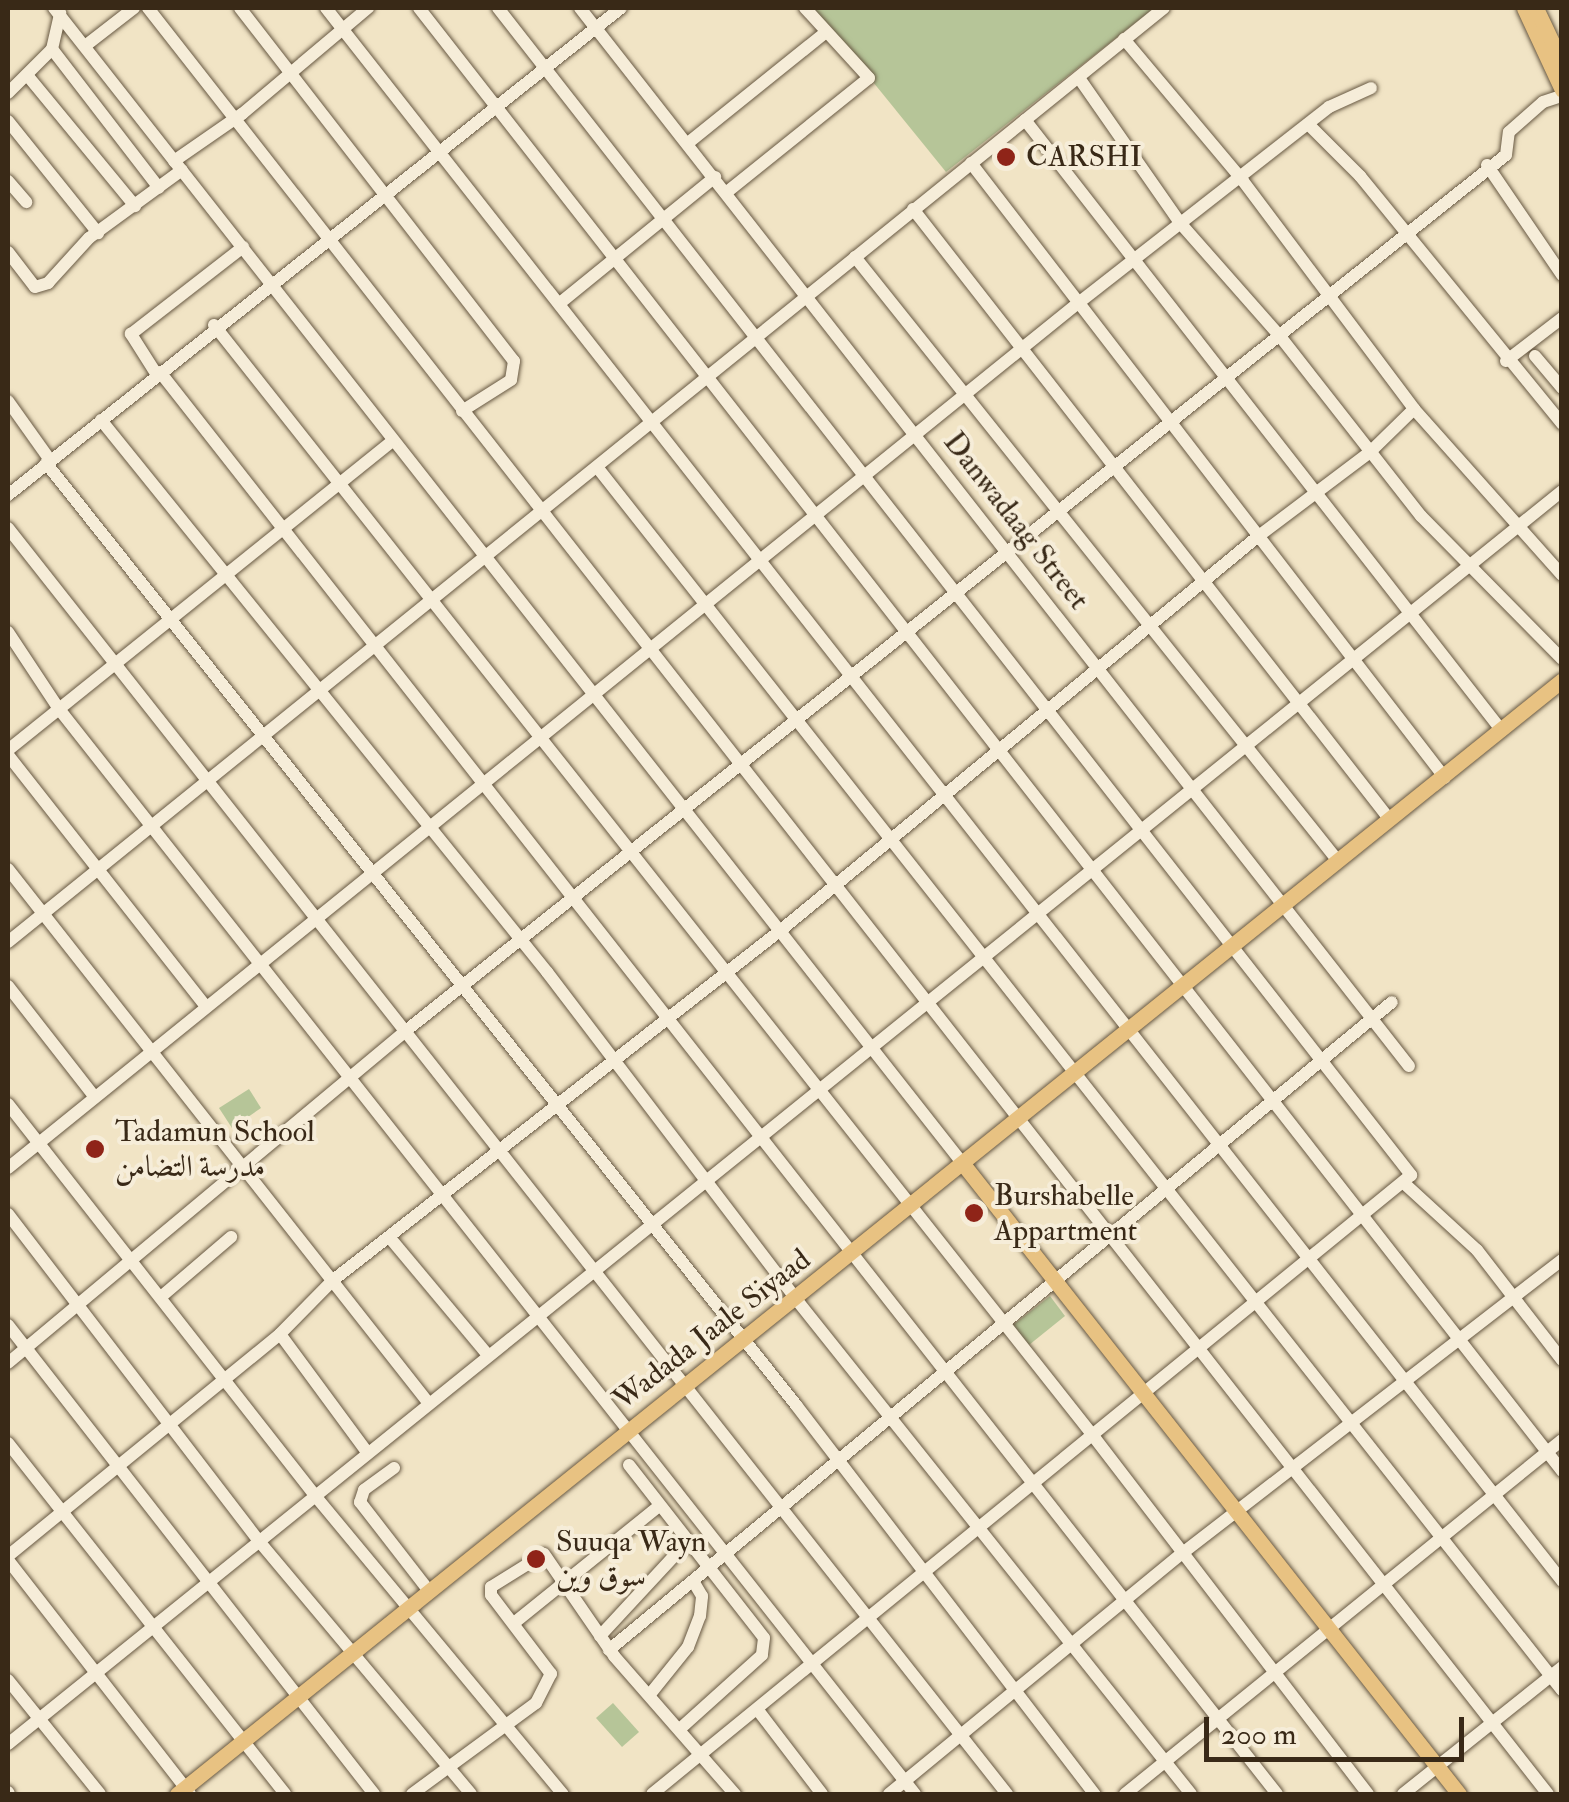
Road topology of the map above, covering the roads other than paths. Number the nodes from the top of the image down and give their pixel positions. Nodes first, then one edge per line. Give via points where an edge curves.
1 (134, 8) edge
2 (148, 8) edge
3 (240, 8) edge
4 (326, 8) edge
5 (368, 8) edge
6 (419, 8) edge
7 (498, 8) edge
8 (580, 8) edge
9 (622, 8) edge
10 (805, 8) edge
11 (1164, 8) edge
12 (1524, 8) edge
13 (1536, 8) edge
14 (57, 10) edge
15 (343, 28) junction
16 (598, 30) junction
17 (826, 32) junction
18 (1124, 40) junction
19 (85, 46) junction
20 (52, 48) junction
21 (1562, 63) edge
22 (546, 70) junction
23 (292, 71) junction
24 (27, 75) junction
25 (1078, 78) junction
26 (1371, 88) dead end
27 (8, 93) edge
28 (1562, 93) edge
29 (498, 107) junction
30 (233, 120) junction
31 (1024, 120) junction
32 (8, 121) edge
33 (1308, 124) junction
34 (688, 143) junction
35 (442, 150) junction
36 (971, 163) junction
37 (1487, 164) junction
38 (178, 165) junction
39 (715, 177) junction
40 (1243, 180) junction
41 (8, 181) edge
42 (159, 188) junction
43 (727, 192) junction
44 (385, 193) junction
45 (26, 202) dead end
46 (135, 206) junction
47 (913, 209) junction
48 (661, 218) junction
49 (1181, 224) junction
50 (1406, 231) junction
51 (98, 232) junction
52 (327, 240) junction
53 (243, 247) junction
54 (8, 252) edge
55 (855, 257) junction
56 (614, 259) junction
57 (1131, 263) junction
58 (1562, 275) edge
59 (271, 282) junction
60 (808, 294) junction
61 (1329, 294) junction
62 (560, 303) junction
63 (1078, 304) junction
64 (1562, 318) edge
65 (214, 325) junction
66 (1279, 335) junction
67 (755, 339) junction
68 (1023, 352) junction
69 (1536, 356) dead end
70 (1506, 361) junction
71 (158, 373) junction
72 (1223, 376) junction
73 (705, 380) junction
74 (1558, 384) edge
75 (1534, 393) junction
76 (966, 396) junction
77 (8, 401) edge
78 (1414, 409) junction
79 (462, 412) junction
80 (101, 420) junction
81 (1172, 420) junction
82 (652, 423) junction
83 (1562, 424) edge
84 (918, 434) junction
85 (392, 441) junction
86 (1369, 453) junction
87 (48, 461) junction
88 (1116, 461) junction
89 (597, 468) junction
90 (864, 477) junction
91 (341, 482) junction
92 (1562, 491) edge
93 (1314, 494) junction
94 (8, 495) edge
95 (1058, 506) junction
96 (541, 511) junction
97 (813, 517) junction
98 (1518, 525) junction
99 (8, 528) edge
100 (281, 530) junction
101 (1256, 538) junction
102 (1007, 550) junction
103 (485, 555) junction
104 (760, 561) junction
105 (1468, 564) junction
106 (1562, 575) edge
107 (226, 576) junction
108 (1204, 584) junction
109 (954, 593) junction
110 (430, 600) junction
111 (705, 605) junction
112 (1407, 615) junction
113 (170, 623) junction
114 (1151, 624) junction
115 (8, 632) edge
116 (904, 632) junction
117 (372, 646) junction
118 (652, 648) junction
119 (1354, 656) junction
120 (1562, 659) edge
121 (118, 664) junction
122 (1097, 667) junction
123 (849, 675) junction
124 (1562, 680) edge
125 (318, 691) junction
126 (596, 692) junction
127 (1298, 701) junction
128 (60, 709) junction
129 (1047, 710) junction
130 (796, 720) junction
131 (1502, 731) junction
132 (262, 736) junction
133 (536, 739) junction
134 (1244, 748) junction
135 (997, 750) junction
136 (8, 753) edge
137 (742, 766) junction
138 (209, 778) junction
139 (1445, 778) junction
140 (484, 782) junction
141 (1192, 789) junction
142 (943, 794) junction
143 (686, 810) junction
144 (1390, 820) junction
145 (152, 825) junction
146 (427, 828) junction
147 (1140, 829) junction
148 (888, 838) junction
149 (630, 855) junction
150 (1338, 861) junction
151 (96, 868) junction
152 (1090, 868) junction
153 (8, 869) edge
154 (368, 872) junction
155 (836, 882) junction
156 (573, 898) junction
157 (1280, 907) junction
158 (1036, 911) junction
159 (42, 913) junction
160 (316, 913) junction
161 (781, 930) junction
162 (522, 940) junction
163 (8, 942) edge
164 (1232, 946) junction
165 (260, 959) junction
166 (980, 959) junction
167 (724, 971) junction
168 (1186, 984) junction
169 (8, 986) edge
170 (461, 986) junction
171 (1392, 1002) dead end
172 (204, 1004) junction
173 (926, 1004) junction
174 (668, 1015) junction
175 (1371, 1019) junction
176 (408, 1029) junction
177 (1128, 1030) junction
178 (870, 1047) junction
179 (148, 1050) junction
180 (610, 1058) junction
181 (1321, 1060) junction
182 (1408, 1066) dead end
183 (1075, 1072) junction
184 (352, 1075) junction
185 (818, 1089) junction
186 (94, 1096) junction
187 (1274, 1100) junction
188 (554, 1103) junction
189 (8, 1104) edge
190 (1019, 1119) junction
191 (759, 1132) junction
192 (40, 1143) junction
193 (1220, 1144) junction
194 (500, 1150) junction
195 (962, 1164) junction
196 (238, 1167) junction
197 (8, 1168) edge
198 (704, 1178) junction
199 (1406, 1185) junction
200 (1167, 1188) junction
201 (444, 1195) junction
202 (906, 1208) junction
203 (8, 1214) edge
204 (1364, 1218) junction
205 (648, 1223) junction
206 (1110, 1235) junction
207 (231, 1237) dead end
208 (390, 1238) junction
209 (854, 1253) junction
210 (133, 1258) junction
211 (1312, 1260) junction
212 (1562, 1260) edge
213 (595, 1268) junction
214 (1055, 1281) junction
215 (332, 1282) junction
216 (162, 1296) junction
217 (1512, 1297) junction
218 (796, 1299) junction
219 (1257, 1304) junction
220 (78, 1308) junction
221 (535, 1314) junction
222 (1002, 1324) junction
223 (8, 1325) edge
224 (280, 1334) junction
225 (1457, 1337) junction
226 (742, 1342) junction
227 (26, 1348) junction
228 (1202, 1349) junction
229 (486, 1353) junction
230 (1562, 1360) edge
231 (8, 1363) edge
232 (948, 1369) junction
233 (223, 1378) junction
234 (1404, 1380) junction
235 (684, 1386) junction
236 (1145, 1395) junction
237 (427, 1400) junction
238 (890, 1418) junction
239 (172, 1422) junction
240 (1349, 1423) junction
241 (628, 1432) junction
242 (1094, 1437) junction
243 (1562, 1440) edge
244 (8, 1443) edge
245 (367, 1452) junction
246 (1547, 1452) junction
247 (837, 1462) junction
248 (628, 1465) dead end
249 (116, 1468) junction
250 (394, 1468) dead end
251 (1291, 1469) junction
252 (1562, 1470) edge
253 (1035, 1484) junction
254 (1494, 1494) junction
255 (317, 1498) junction
256 (658, 1506) junction
257 (783, 1506) junction
258 (1238, 1512) junction
259 (63, 1513) junction
260 (980, 1528) junction
261 (1440, 1537) junction
262 (258, 1540) junction
263 (687, 1542) junction
264 (726, 1553) junction
265 (1180, 1555) junction
266 (8, 1558) edge
267 (707, 1569) junction
268 (924, 1574) junction
269 (693, 1580) junction
270 (1562, 1581) edge
271 (563, 1583) junction
272 (208, 1585) junction
273 (1385, 1585) junction
274 (429, 1591) junction
275 (1127, 1602) junction
276 (408, 1608) junction
277 (872, 1616) junction
278 (514, 1623) junction
279 (1329, 1628) junction
280 (150, 1629) junction
281 (600, 1636) junction
282 (1071, 1648) junction
283 (610, 1650) junction
284 (350, 1653) junction
285 (814, 1663) junction
286 (1556, 1671) edge
287 (95, 1672) junction
288 (1271, 1672) junction
289 (8, 1680) edge
290 (1562, 1690) edge
291 (651, 1693) junction
292 (1014, 1694) junction
293 (296, 1698) junction
294 (758, 1709) junction
295 (1218, 1717) junction
296 (37, 1720) junction
297 (1494, 1721) junction
298 (506, 1724) junction
299 (682, 1727) junction
300 (963, 1736) junction
301 (242, 1742) junction
302 (8, 1744) edge
303 (702, 1754) junction
304 (1164, 1761) junction
305 (447, 1763) junction
306 (1436, 1767) junction
307 (904, 1782) junction
308 (184, 1792) edge
309 (100, 1794) edge
310 (285, 1794) edge
311 (374, 1794) edge
312 (412, 1794) edge
313 (472, 1794) edge
314 (563, 1794) edge
315 (652, 1794) edge
316 (735, 1794) edge
317 (822, 1794) edge
318 (888, 1794) edge
319 (915, 1794) edge
320 (1007, 1794) edge
321 (1095, 1794) edge
322 (1125, 1794) edge
323 (1191, 1794) edge
324 (1277, 1794) edge
325 (1368, 1794) edge
326 (1403, 1794) edge
327 (1459, 1794) edge
328 (1548, 1794) edge

1 - 19 street
2 - 30 street
3 - 23 street
4 - 15 street
5 - 15 street
6 - 29 street
7 - 22 street
8 - 16 street, Danwadaag Street
9 - 16 street
10 - 17 street
11 - 18 street
12 - 28 main road
13 - 21 main road
14 - 19 street
14 - 20 street
15 - 23 street
15 - 35 street
16 - 22 street
16 - 34 street, Danwadaag Street
17 - 34 street
17 - 43 street via 869,78
18 - 25 street
18 - 40 street
19 - 38 street
20 - 24 street
20 - 42 street
22 - 29 street
22 - 48 street
23 - 30 street
23 - 44 street
24 - 27 street
24 - 46 street
25 - 31 street
25 - 49 street
26 - 33 street
28 - 37 street via 1532,110 1509,132 1506,156
29 - 35 street
29 - 56 street
30 - 38 street
30 - 52 street
31 - 36 street
31 - 57 street
32 - 51 street
33 - 40 street
33 - 50 street
34 - 39 street, Danwadaag Street
35 - 44 street
35 - 62 street
36 - 47 street
36 - 63 street
37 - 50 street
37 - 58 street
38 - 42 street
38 - 53 street
39 - 43 street, Danwadaag Street
39 - 48 street
40 - 49 street
40 - 61 street
41 - 45 street
42 - 46 street
43 - 60 street, Danwadaag Street
44 - 52 street
44 - 79 street via 517,366 511,380
46 - 51 street
47 - 55 street
47 - 68 street
48 - 56 street
48 - 67 street
49 - 57 street
49 - 66 street
50 - 61 street
50 - 70 street
51 - 54 street via 63,263 58,276 35,286
52 - 59 street
52 - 79 street
53 - 59 street
53 - 71 street via 131,334
55 - 60 street
55 - 76 street
56 - 62 street
56 - 73 street
57 - 63 street
57 - 72 street
59 - 65 street
59 - 85 street
60 - 67 street
60 - 84 street, Danwadaag Street
61 - 66 street
61 - 78 street
62 - 82 street
63 - 68 street
63 - 81 street
64 - 70 street
65 - 71 street
65 - 91 street
66 - 72 street
66 - 86 street
67 - 73 street
67 - 90 street
68 - 76 street
68 - 88 street
69 - 74 street
70 - 75 street
71 - 80 street
71 - 100 street
72 - 81 street
72 - 93 street
73 - 82 street
73 - 97 street
74 - 75 street
75 - 83 street
76 - 84 street
76 - 95 street
77 - 87 street
78 - 86 street
78 - 98 street
79 - 96 street
80 - 87 street
80 - 107 street
81 - 88 street
81 - 101 street
82 - 89 street
82 - 104 street
84 - 90 street
84 - 102 street, Danwadaag Street
85 - 91 street
85 - 103 street
86 - 93 street
86 - 105 street
87 - 94 street
87 - 113 street
88 - 95 street
88 - 108 street
89 - 96 street
89 - 111 street
90 - 97 street
90 - 109 street
91 - 100 street
91 - 110 street
92 - 98 street
93 - 101 street
93 - 112 street
95 - 102 street
95 - 114 street
96 - 103 street
96 - 118 street
97 - 104 street
97 - 116 street
98 - 105 street
98 - 106 street
99 - 121 street
100 - 107 street
100 - 117 street
101 - 108 street
101 - 119 street
102 - 109 street
102 - 122 street, Danwadaag Street
103 - 110 street
103 - 126 street
104 - 111 street
104 - 123 street
105 - 112 street
105 - 120 street
107 - 113 street
107 - 125 street
108 - 114 street
108 - 127 street
109 - 116 street
109 - 129 street
110 - 117 street
110 - 133 street
111 - 118 street
111 - 130 street
112 - 119 street
112 - 131 street
113 - 121 street
113 - 132 street
114 - 122 street
114 - 134 street
115 - 128 street
116 - 123 street
116 - 135 street
117 - 125 street
117 - 140 street
118 - 126 street
118 - 137 street
119 - 127 street
119 - 139 street
121 - 128 street
121 - 138 street
122 - 129 street
122 - 141 street, Danwadaag Street
123 - 130 street
123 - 142 street
124 - 131 main road, Wadada Jaale Siyaad
125 - 132 street
125 - 146 street
126 - 133 street
126 - 143 street
127 - 134 street
127 - 144 street
128 - 136 street
128 - 145 street
129 - 135 street
129 - 147 street
130 - 137 street
130 - 148 street
131 - 139 main road, Wadada Jaale Siyaad
132 - 138 street
132 - 154 street
133 - 140 street
133 - 149 street
134 - 141 street
134 - 150 street
135 - 142 street
135 - 152 street
136 - 151 street
137 - 143 street
137 - 155 street
138 - 145 street
138 - 160 street
139 - 144 main road, Wadada Jaale Siyaad
140 - 146 street
140 - 156 street
141 - 147 street
141 - 157 street, Danwadaag Street
142 - 148 street
142 - 158 street
143 - 149 street
143 - 161 street
144 - 150 main road, Wadada Jaale Siyaad
145 - 151 street
145 - 165 street
146 - 154 street
146 - 162 street
147 - 152 street
147 - 164 street
148 - 155 street
148 - 166 street
149 - 156 street
149 - 167 street
150 - 157 main road, Wadada Jaale Siyaad
151 - 159 street
151 - 172 street
152 - 158 street
152 - 168 street
153 - 159 street
154 - 160 street
154 - 170 street
155 - 161 street
155 - 173 street
156 - 162 street
156 - 174 street
157 - 164 main road, Wadada Jaale Siyaad
157 - 175 street, Danwadaag Street
158 - 166 street
158 - 177 street
159 - 163 street
159 - 179 street
160 - 165 street
160 - 176 street
161 - 167 street
161 - 178 street
162 - 170 street
162 - 180 street
164 - 168 main road, Wadada Jaale Siyaad
164 - 181 street
165 - 172 street
165 - 184 street
166 - 173 street
166 - 183 street
167 - 174 street
167 - 185 street
168 - 177 main road, Wadada Jaale Siyaad
168 - 187 street
169 - 186 street
170 - 176 street
170 - 188 street
171 - 175 street
172 - 179 street
173 - 178 street
173 - 190 street
174 - 180 street
174 - 191 street
175 - 181 street
175 - 182 street, Danwadaag Street
176 - 184 street
176 - 194 street
177 - 183 main road, Wadada Jaale Siyaad
177 - 193 street
178 - 185 street
178 - 195 street
179 - 186 street
179 - 196 street
180 - 188 street
180 - 198 street
181 - 187 street
181 - 199 street via 1411,1175
183 - 190 main road, Wadada Jaale Siyaad
183 - 200 street
184 - 196 street
184 - 201 street
185 - 191 street
185 - 202 street
186 - 192 street
187 - 193 street
187 - 204 street
188 - 194 street
188 - 205 street
189 - 192 street
190 - 195 main road, Wadada Jaale Siyaad
190 - 206 street
191 - 198 street
191 - 209 street
192 - 197 street
192 - 210 street
193 - 200 street
193 - 211 street
194 - 201 street
194 - 213 street
195 - 202 main road, Wadada Jaale Siyaad
195 - 214 main road
196 - 210 street
196 - 215 street
198 - 205 street
198 - 218 street
199 - 204 street
199 - 217 street via 1476,1250
200 - 206 street
200 - 219 street
201 - 208 street
201 - 221 street
202 - 209 main road, Wadada Jaale Siyaad
202 - 222 street
203 - 220 street
204 - 211 street
204 - 225 street
205 - 213 street
205 - 226 street
206 - 214 street
206 - 228 street
207 - 216 street
208 - 215 street
208 - 229 street
209 - 218 main road, Wadada Jaale Siyaad
209 - 232 street
210 - 216 street
210 - 220 street
211 - 219 street
211 - 234 street
212 - 217 street
213 - 221 street
213 - 235 street
214 - 222 street
214 - 236 main road
215 - 224 street
215 - 237 street
216 - 233 street
217 - 225 street
217 - 230 street
218 - 226 main road, Wadada Jaale Siyaad
218 - 238 street
219 - 228 street
219 - 240 street
220 - 227 street
220 - 239 street
221 - 229 street
221 - 241 street
222 - 232 street
222 - 242 street
223 - 227 street
224 - 233 street
224 - 245 street
225 - 234 street
225 - 246 street
226 - 235 main road, Wadada Jaale Siyaad
226 - 247 street
227 - 231 street
227 - 249 street
228 - 236 street
228 - 251 street
229 - 237 street
232 - 238 street
232 - 253 street
233 - 239 street
233 - 255 street
234 - 240 street
234 - 254 street
235 - 241 main road, Wadada Jaale Siyaad
235 - 257 street
236 - 242 street
236 - 258 main road
237 - 245 street
238 - 247 street
238 - 260 street
239 - 249 street
239 - 262 street
240 - 251 street
240 - 261 street
241 - 264 street
241 - 274 main road, Wadada Jaale Siyaad
242 - 253 street
242 - 265 street
243 - 246 street
244 - 259 street
245 - 255 street
246 - 252 street
246 - 254 street
247 - 257 street
247 - 268 street
248 - 256 street
249 - 259 street
249 - 272 street
250 - 274 street via 364,1490 360,1502
251 - 258 street
251 - 273 street
253 - 260 street
253 - 275 street
254 - 261 street
254 - 270 street
255 - 262 street
255 - 276 street
256 - 263 street
256 - 271 street
257 - 264 street
257 - 277 street
258 - 265 street
258 - 279 main road
259 - 266 street
259 - 280 street
260 - 268 street
260 - 282 street
261 - 273 street
261 - 286 street
262 - 272 street
262 - 284 street
263 - 267 street
263 - 281 street
264 - 267 street
264 - 285 street
265 - 275 street
265 - 288 street
266 - 287 street
267 - 269 street
267 - 299 street via 765,1647
268 - 277 street
268 - 292 street
269 - 283 street
269 - 291 street via 702,1596 700,1616 688,1647
271 - 278 street
271 - 278 street via 544,1554 491,1586
271 - 281 street
272 - 280 street
272 - 293 street
273 - 279 street
273 - 297 street
274 - 276 main road, Wadada Jaale Siyaad
275 - 282 street
275 - 295 street
276 - 284 main road, Wadada Jaale Siyaad
276 - 298 street
277 - 285 street
277 - 300 street
278 - 298 street via 551,1674 536,1702
279 - 288 street
279 - 306 main road
280 - 287 street
280 - 301 street
281 - 283 street
282 - 292 street
282 - 304 street
283 - 291 street
284 - 293 main road, Wadada Jaale Siyaad
284 - 305 street
285 - 294 street
285 - 307 street
286 - 290 street
286 - 297 street
287 - 296 street
287 - 308 street
288 - 295 street
288 - 325 street
289 - 296 street
291 - 299 street
292 - 300 street
292 - 321 street
293 - 301 main road, Wadada Jaale Siyaad
293 - 311 street
294 - 303 street
294 - 317 street
295 - 304 street
295 - 324 street
296 - 302 street
296 - 309 street
297 - 306 street
297 - 328 street
298 - 305 street
298 - 314 street
299 - 303 street
300 - 307 street
300 - 320 street
301 - 308 main road, Wadada Jaale Siyaad
301 - 310 street
303 - 315 street
303 - 316 street
304 - 322 street
304 - 323 street
305 - 312 street
305 - 313 street
306 - 326 street
306 - 327 main road
307 - 318 street
307 - 319 street

